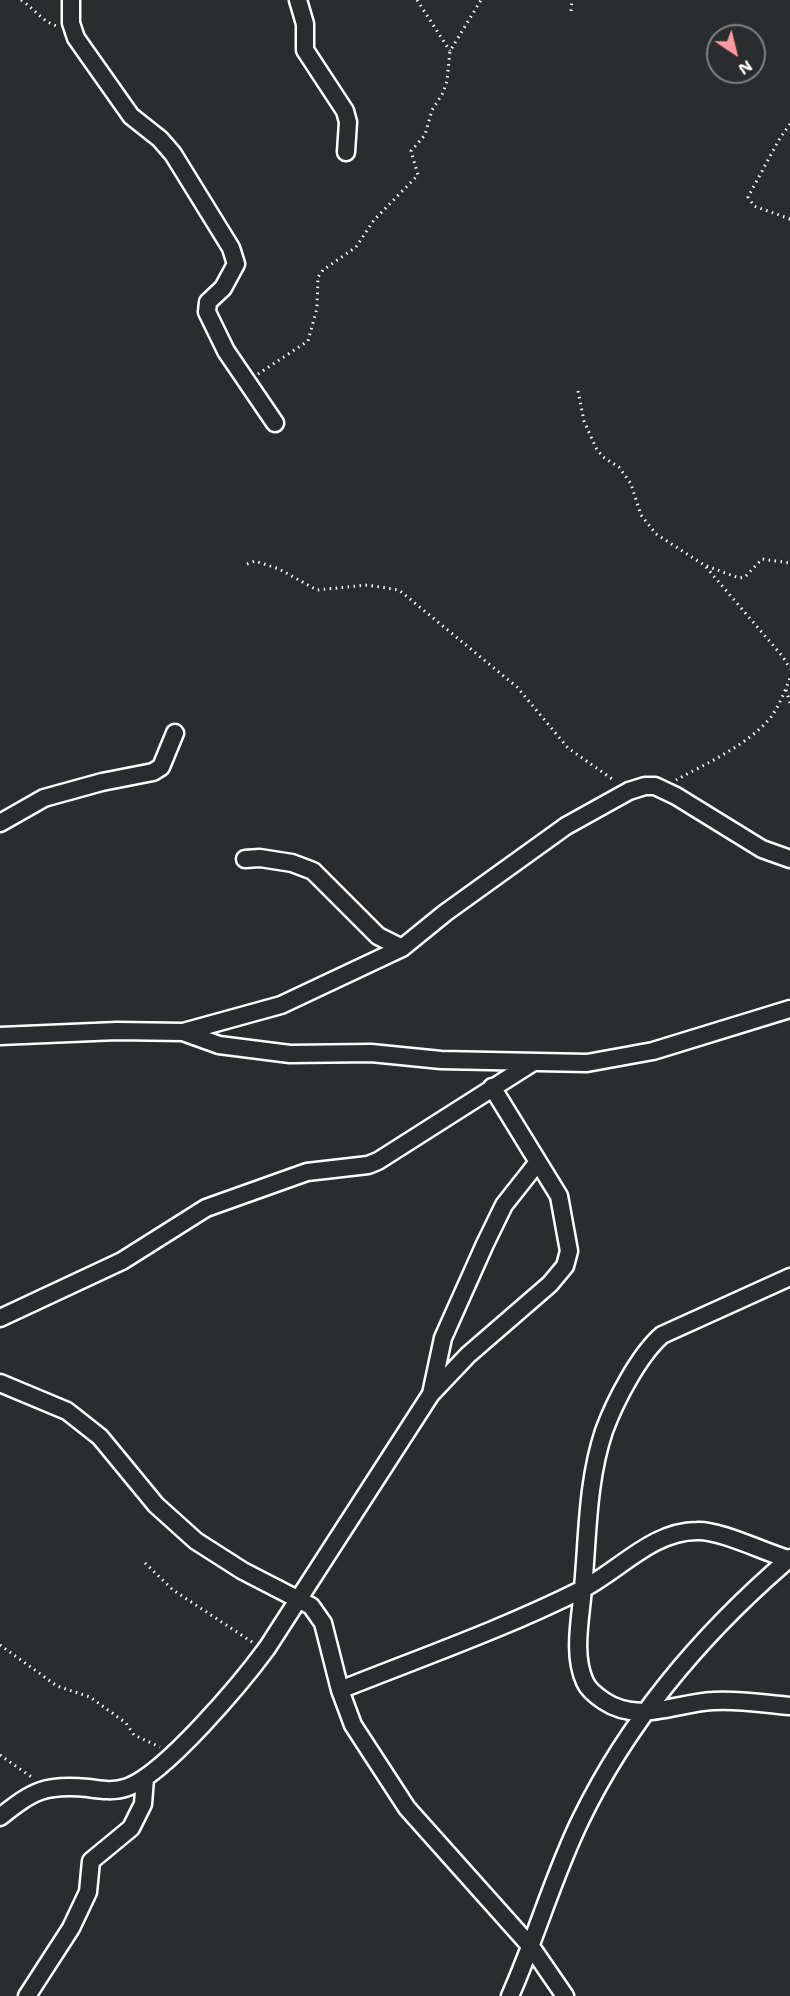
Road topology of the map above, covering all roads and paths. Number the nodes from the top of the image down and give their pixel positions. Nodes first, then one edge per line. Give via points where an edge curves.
1 (21, 0) edge
2 (71, 0) edge
3 (298, 0) edge
4 (417, 0) edge
5 (482, 0) edge
6 (572, 0) edge
7 (571, 11) dead end
8 (73, 32) junction
9 (450, 51) junction
10 (790, 124) edge
11 (346, 152) dead end
12 (790, 219) edge
13 (247, 381) junction
14 (578, 390) dead end
15 (275, 423) dead end
16 (790, 563) edge
17 (247, 564) dead end
18 (704, 565) junction
19 (790, 669) edge
20 (790, 678) edge
21 (786, 689) junction
22 (790, 703) edge
23 (175, 733) dead end
24 (660, 788) junction
25 (629, 791) junction
26 (0, 823) edge
27 (245, 859) dead end
28 (790, 859) edge
29 (402, 948) junction
30 (790, 1009) edge
31 (183, 1032) junction
32 (0, 1036) edge
33 (532, 1062) junction
34 (492, 1087) junction
35 (538, 1162) junction
36 (790, 1277) edge
37 (0, 1318) edge
38 (0, 1383) edge
39 (431, 1394) junction
40 (789, 1558) edge
41 (145, 1563) dead end
42 (583, 1589) junction
43 (297, 1599) junction
44 (0, 1645) edge
45 (267, 1648) junction
46 (340, 1690) junction
47 (790, 1706) edge
48 (646, 1714) junction
49 (0, 1755) edge
50 (170, 1756) junction
51 (145, 1778) junction
52 (42, 1789) junction
53 (0, 1817) edge
54 (532, 1948) junction
55 (27, 1996) edge
56 (510, 1996) edge
57 (565, 1996) edge

1 - 8 path via 33,7 44,22
2 - 8 street
3 - 11 street via 305,24 305,50 345,111
4 - 9 path
5 - 9 path
6 - 7 path
8 - 13 street via 131,116 173,154 231,248 236,264 224,288 208,302 207,312 226,351
9 - 13 path via 447,81 424,135 411,151 418,175 374,220 356,247 318,277 317,308 308,341
10 - 12 path via 748,197 754,206
13 - 15 street
14 - 18 path via 584,421 596,448 619,467 631,484 641,515 666,541
16 - 18 path via 762,559 745,577 739,578
17 - 25 path via 255,561 279,569 317,590 367,585 399,590 517,687 568,748
18 - 19 path
20 - 21 path
21 - 22 path
21 - 24 path via 762,725
23 - 26 street via 161,767 153,772 44,798
24 - 25 street via 645,786
24 - 28 street via 762,849
25 - 29 street via 566,826
27 - 29 street via 292,863 313,872 378,936
29 - 31 street via 281,1005
30 - 33 street via 653,1051 587,1063
31 - 32 street
31 - 33 street via 219,1045 290,1054 371,1053 441,1060
33 - 34 street
34 - 35 street
34 - 37 street via 378,1161 307,1172 206,1208 122,1261
35 - 39 street via 504,1205 485,1244 443,1338
35 - 39 street via 559,1196 569,1251 565,1266
36 - 42 street via 662,1335 648,1347 605,1429 593,1471
38 - 43 street via 67,1411 100,1437 156,1506 196,1541
39 - 43 street
40 - 42 street via 715,1533 677,1533 654,1543
40 - 48 street via 706,1637
41 - 45 path via 194,1606
42 - 46 street
42 - 48 street via 579,1622 580,1664 585,1684 616,1709
43 - 45 street
43 - 46 street via 311,1606 323,1623
44 - 50 path via 57,1686 90,1696 126,1723 134,1735
45 - 50 street via 240,1686
46 - 54 street via 353,1725 407,1808
47 - 48 street via 716,1700
48 - 54 street via 607,1767 580,1821
49 - 52 path via 35,1779
50 - 51 street
51 - 52 street via 114,1791
51 - 55 street via 143,1804 130,1828 91,1861 88,1892 71,1928
52 - 53 street
54 - 56 street
54 - 57 street

